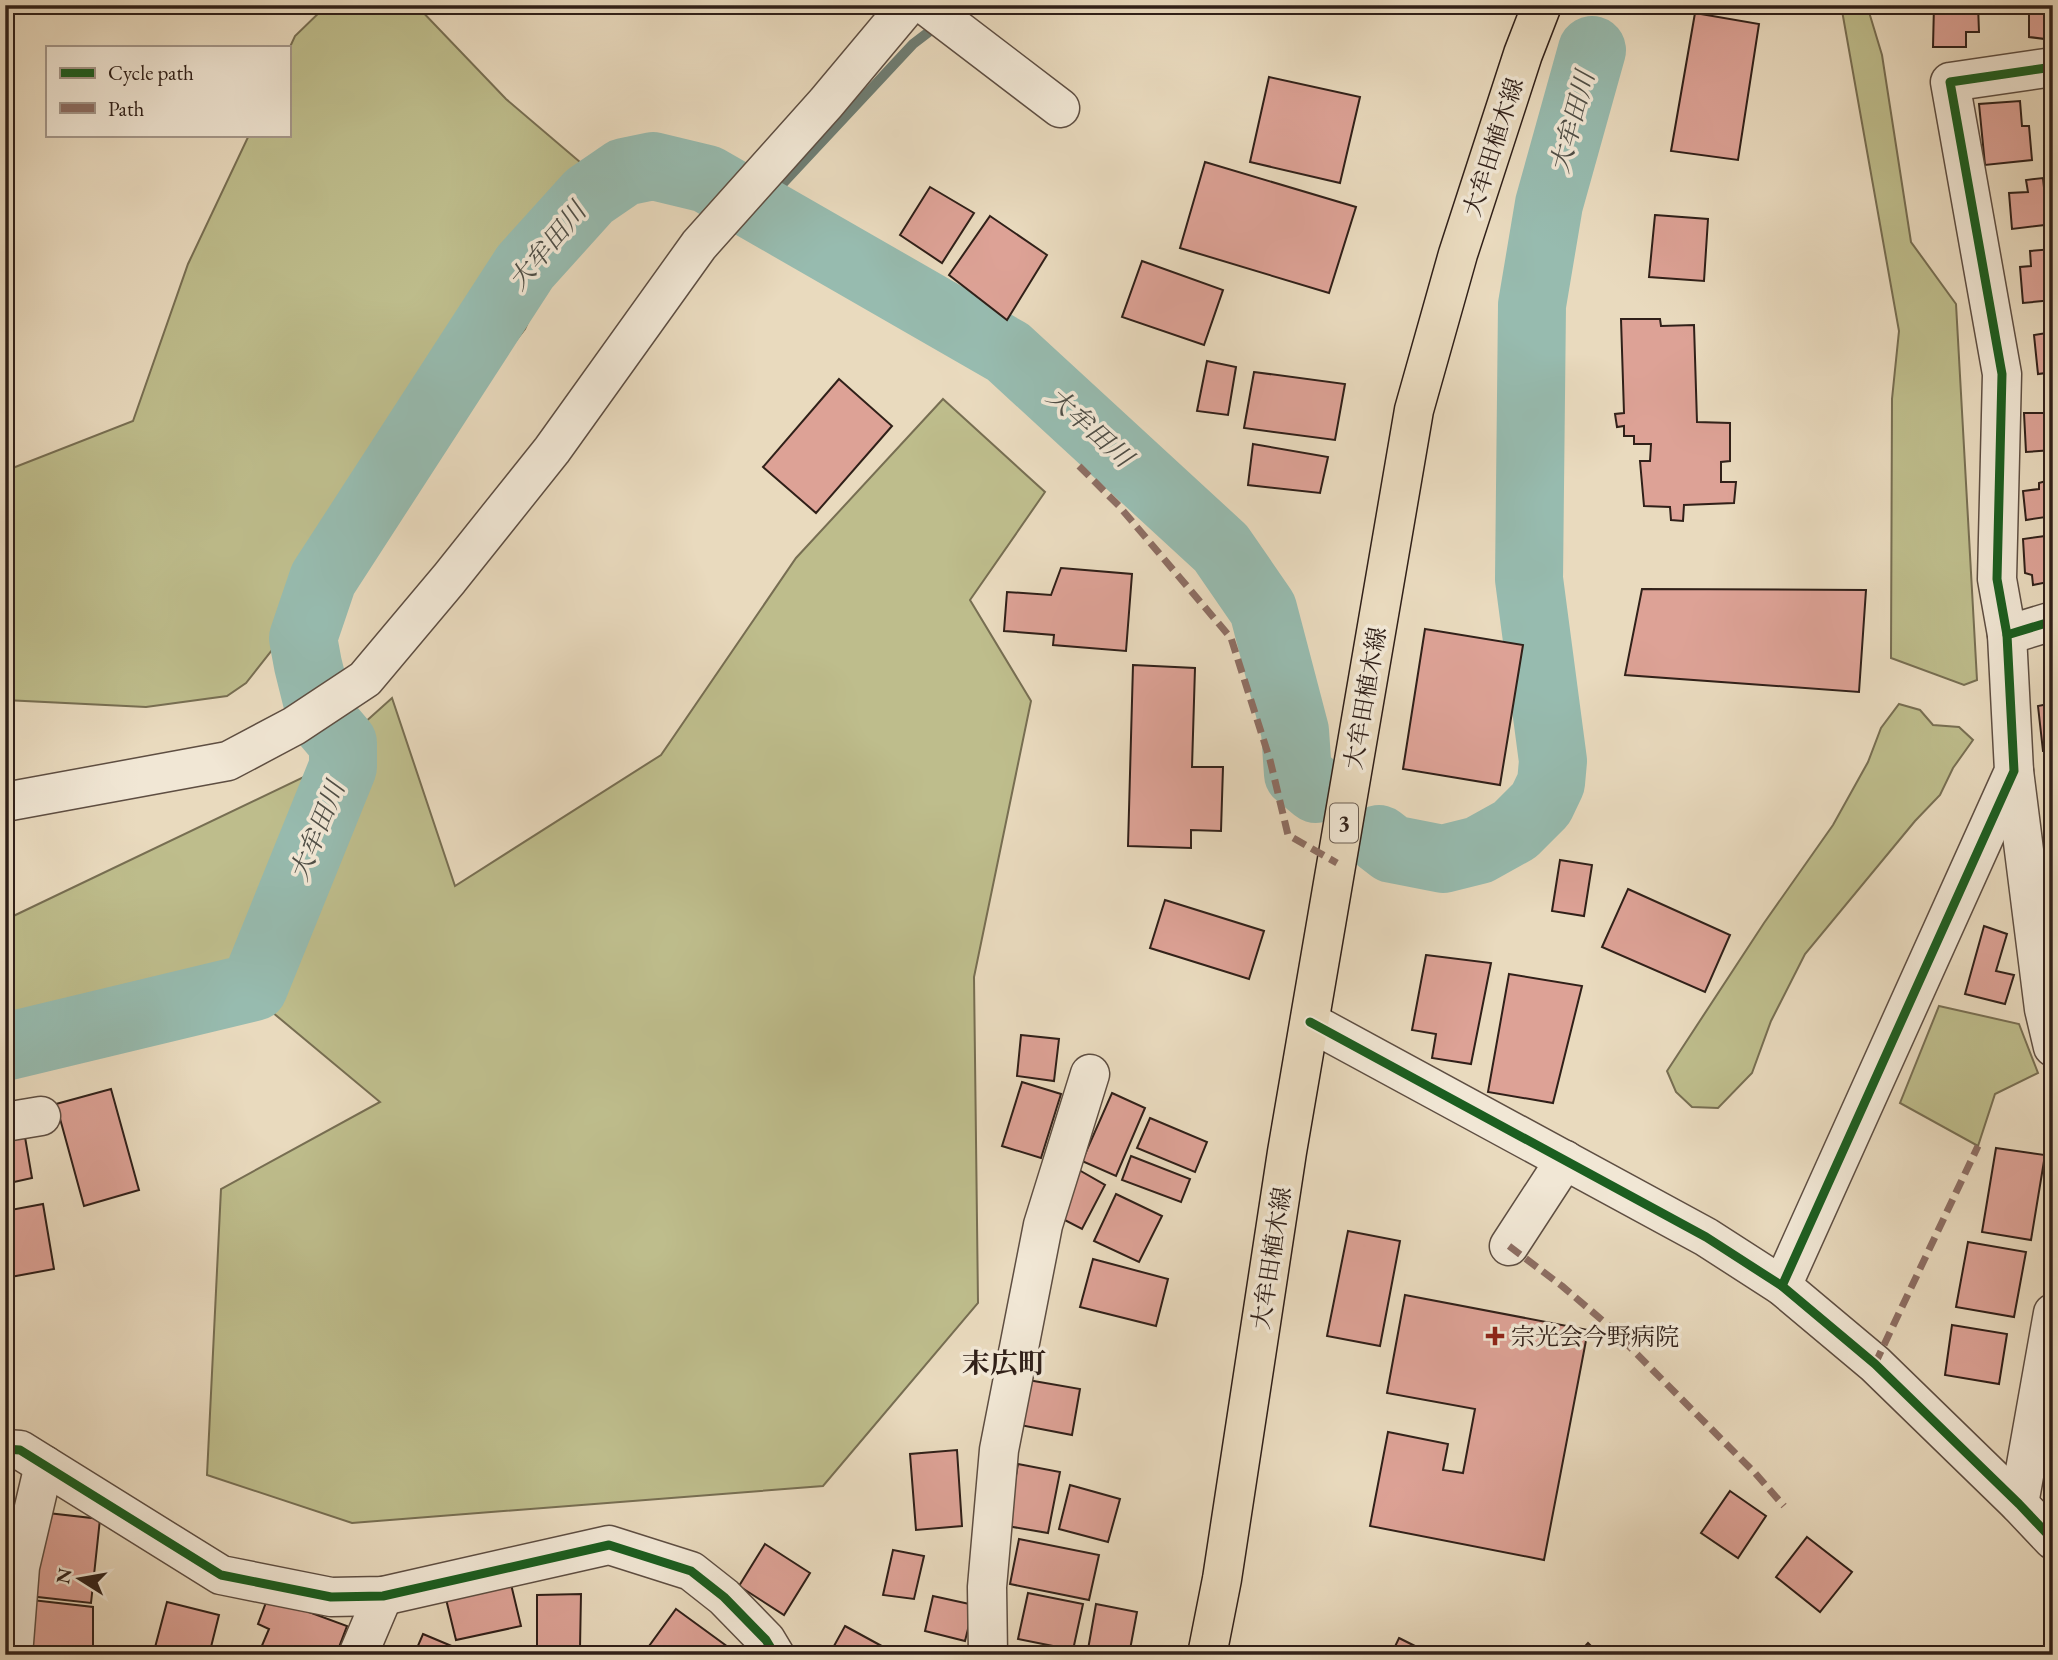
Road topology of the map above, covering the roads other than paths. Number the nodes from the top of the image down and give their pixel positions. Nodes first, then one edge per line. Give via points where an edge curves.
1 (908, 5) edge
2 (925, 5) edge
3 (1542, 5) edge
4 (2053, 67) edge
5 (1060, 108) dead end
6 (2053, 621) edge
7 (2007, 635) junction
8 (2014, 771) junction
9 (5, 802) edge
10 (2048, 1008) edge
11 (1310, 1022) junction
12 (2053, 1047) edge
13 (1090, 1074) dead end
14 (1565, 1160) junction
15 (1509, 1245) dead end
16 (1782, 1286) junction
17 (2053, 1313) edge
18 (5, 1449) edge
19 (44, 1465) junction
20 (2019, 1504) junction
21 (2053, 1540) edge
22 (383, 1596) junction
23 (13, 1655) edge
24 (358, 1655) edge
25 (775, 1655) edge
26 (988, 1655) edge
27 (1206, 1655) edge

1 - 9 street via 699,244 552,450 365,679 294,726 228,761
2 - 5 street
3 - 11 main road, 大牟田植木線 / 3 via 1458,254 1413,410
4 - 7 street via 1950,82 2002,374 1997,579
6 - 7 street
7 - 8 street
8 - 10 street
8 - 16 street
10 - 12 street
11 - 14 street
11 - 27 main road, 大牟田植木線 / 3
13 - 26 street via 1043,1225 999,1450 986,1587
14 - 15 street
14 - 16 street via 1706,1237
16 - 20 street via 1875,1364
17 - 20 street
18 - 19 street via 20,1450
19 - 22 street via 221,1575 331,1597
19 - 23 street via 20,1567
20 - 21 street
22 - 24 street
22 - 25 street via 609,1545 691,1571 724,1597

